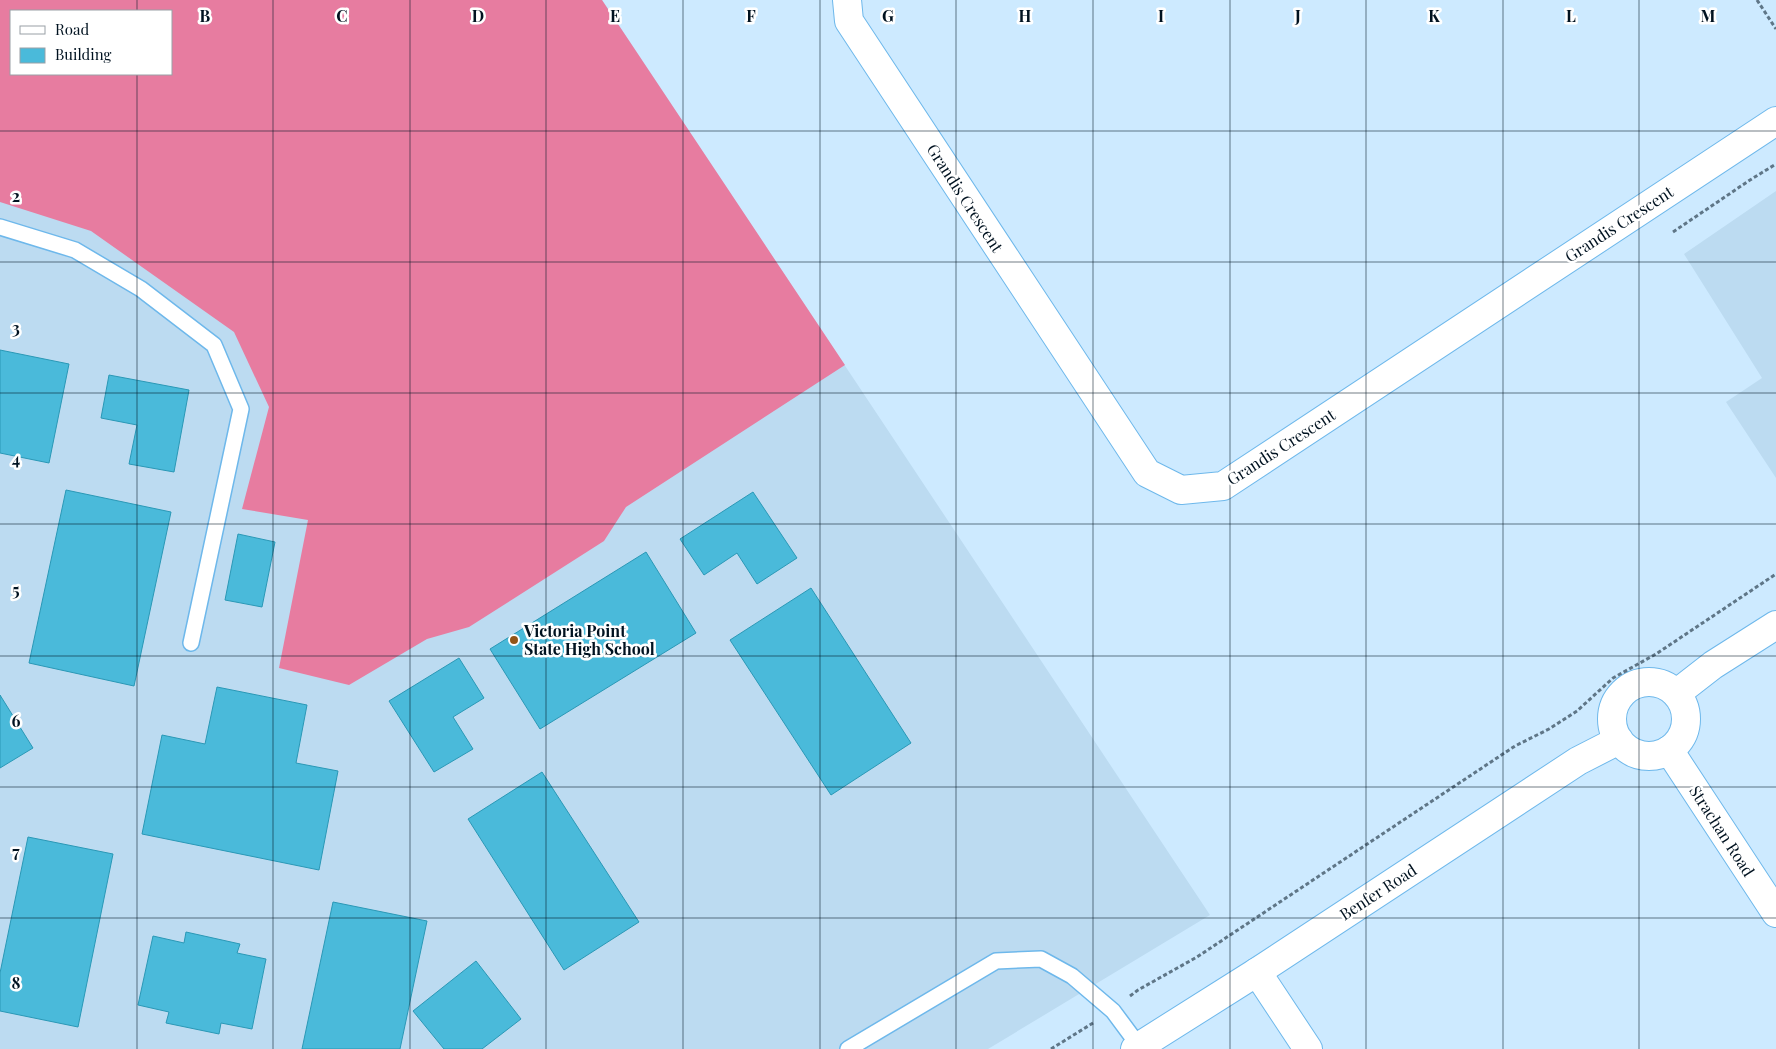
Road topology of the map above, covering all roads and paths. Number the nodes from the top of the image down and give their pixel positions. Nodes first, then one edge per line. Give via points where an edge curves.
1 (847, 0) edge
2 (1757, 0) edge
3 (1776, 29) edge
4 (1776, 121) edge
5 (1776, 164) edge
6 (0, 227) edge
7 (1673, 232) dead end
8 (1776, 574) edge
9 (1776, 625) edge
10 (191, 643) dead end
11 (1676, 693) junction
12 (1619, 740) junction
13 (1669, 750) junction
14 (1776, 912) edge
15 (1257, 972) junction
16 (1113, 1010) junction
17 (1136, 1048) edge
18 (848, 1049) edge
19 (1051, 1049) edge
20 (1308, 1049) edge

1 - 4 street, Grandis Crescent via 850,21 1147,473 1181,490 1223,486
2 - 3 path
5 - 7 path
6 - 10 lane via 75,250 141,290 214,345 241,409
8 - 16 path via 1656,654 1613,678 1577,710 1549,729 1515,746 1197,957 1138,990
9 - 11 street
11 - 12 street via 1654,682 1642,682 1620,694 1612,717 1613,730
11 - 13 street via 1686,713 1686,723 1683,734
12 - 13 street via 1637,754 1659,755
12 - 15 street, Benfer Road via 1578,761
13 - 14 street, Strachan Road
15 - 17 street, Benfer Road
15 - 20 street
16 - 17 lane
16 - 18 lane via 1072,976 1041,959 996,961
16 - 19 path

